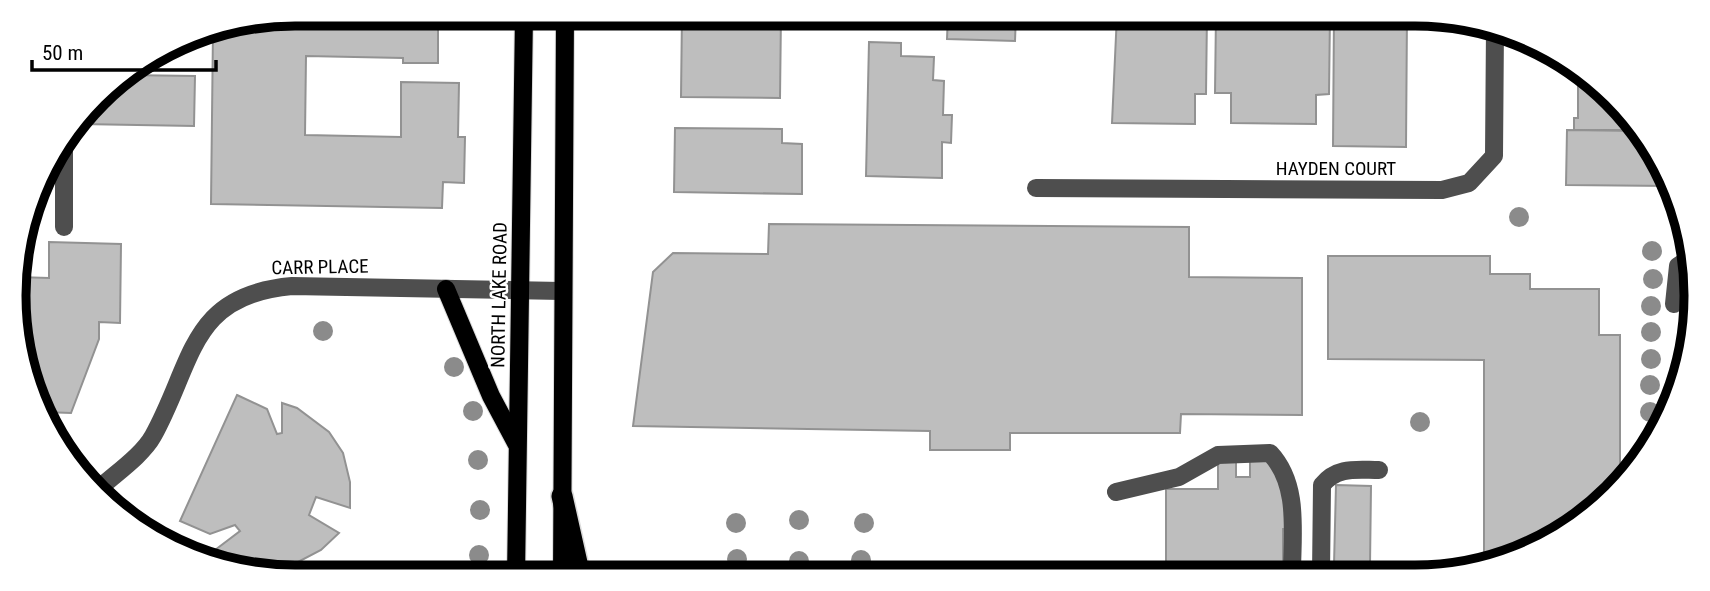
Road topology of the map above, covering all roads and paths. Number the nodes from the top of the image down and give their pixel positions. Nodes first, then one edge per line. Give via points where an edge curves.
1 (524, 26) edge
2 (565, 26) edge
3 (1495, 39) edge
4 (64, 158) edge
5 (1036, 188) dead end
6 (64, 227) dead end
7 (1681, 264) edge
8 (446, 289) junction
9 (520, 291) junction
10 (562, 291) junction
11 (1674, 304) dead end
12 (517, 446) junction
13 (1379, 470) dead end
14 (104, 484) edge
15 (1116, 492) dead end
16 (562, 496) junction
17 (516, 565) edge
18 (562, 565) edge
19 (578, 565) edge
20 (1293, 565) edge
21 (1321, 565) edge

1 - 9 main road, NORTH LAKE ROAD
2 - 10 main road
3 - 5 street, HAYDEN COURT via 1494,156 1469,183 1442,190
4 - 6 street
7 - 11 street
8 - 9 street, CARR PLACE
8 - 12 main road
8 - 14 street, CARR PLACE via 292,286 243,295 202,330 152,439
9 - 10 street, CARR PLACE
9 - 12 main road, NORTH LAKE ROAD
10 - 16 main road
12 - 17 main road, NORTH LAKE ROAD
13 - 21 street via 1341,470 1322,485
15 - 20 street via 1179,477 1218,455 1270,453 1284,468 1290,485
16 - 18 main road
16 - 19 highway

